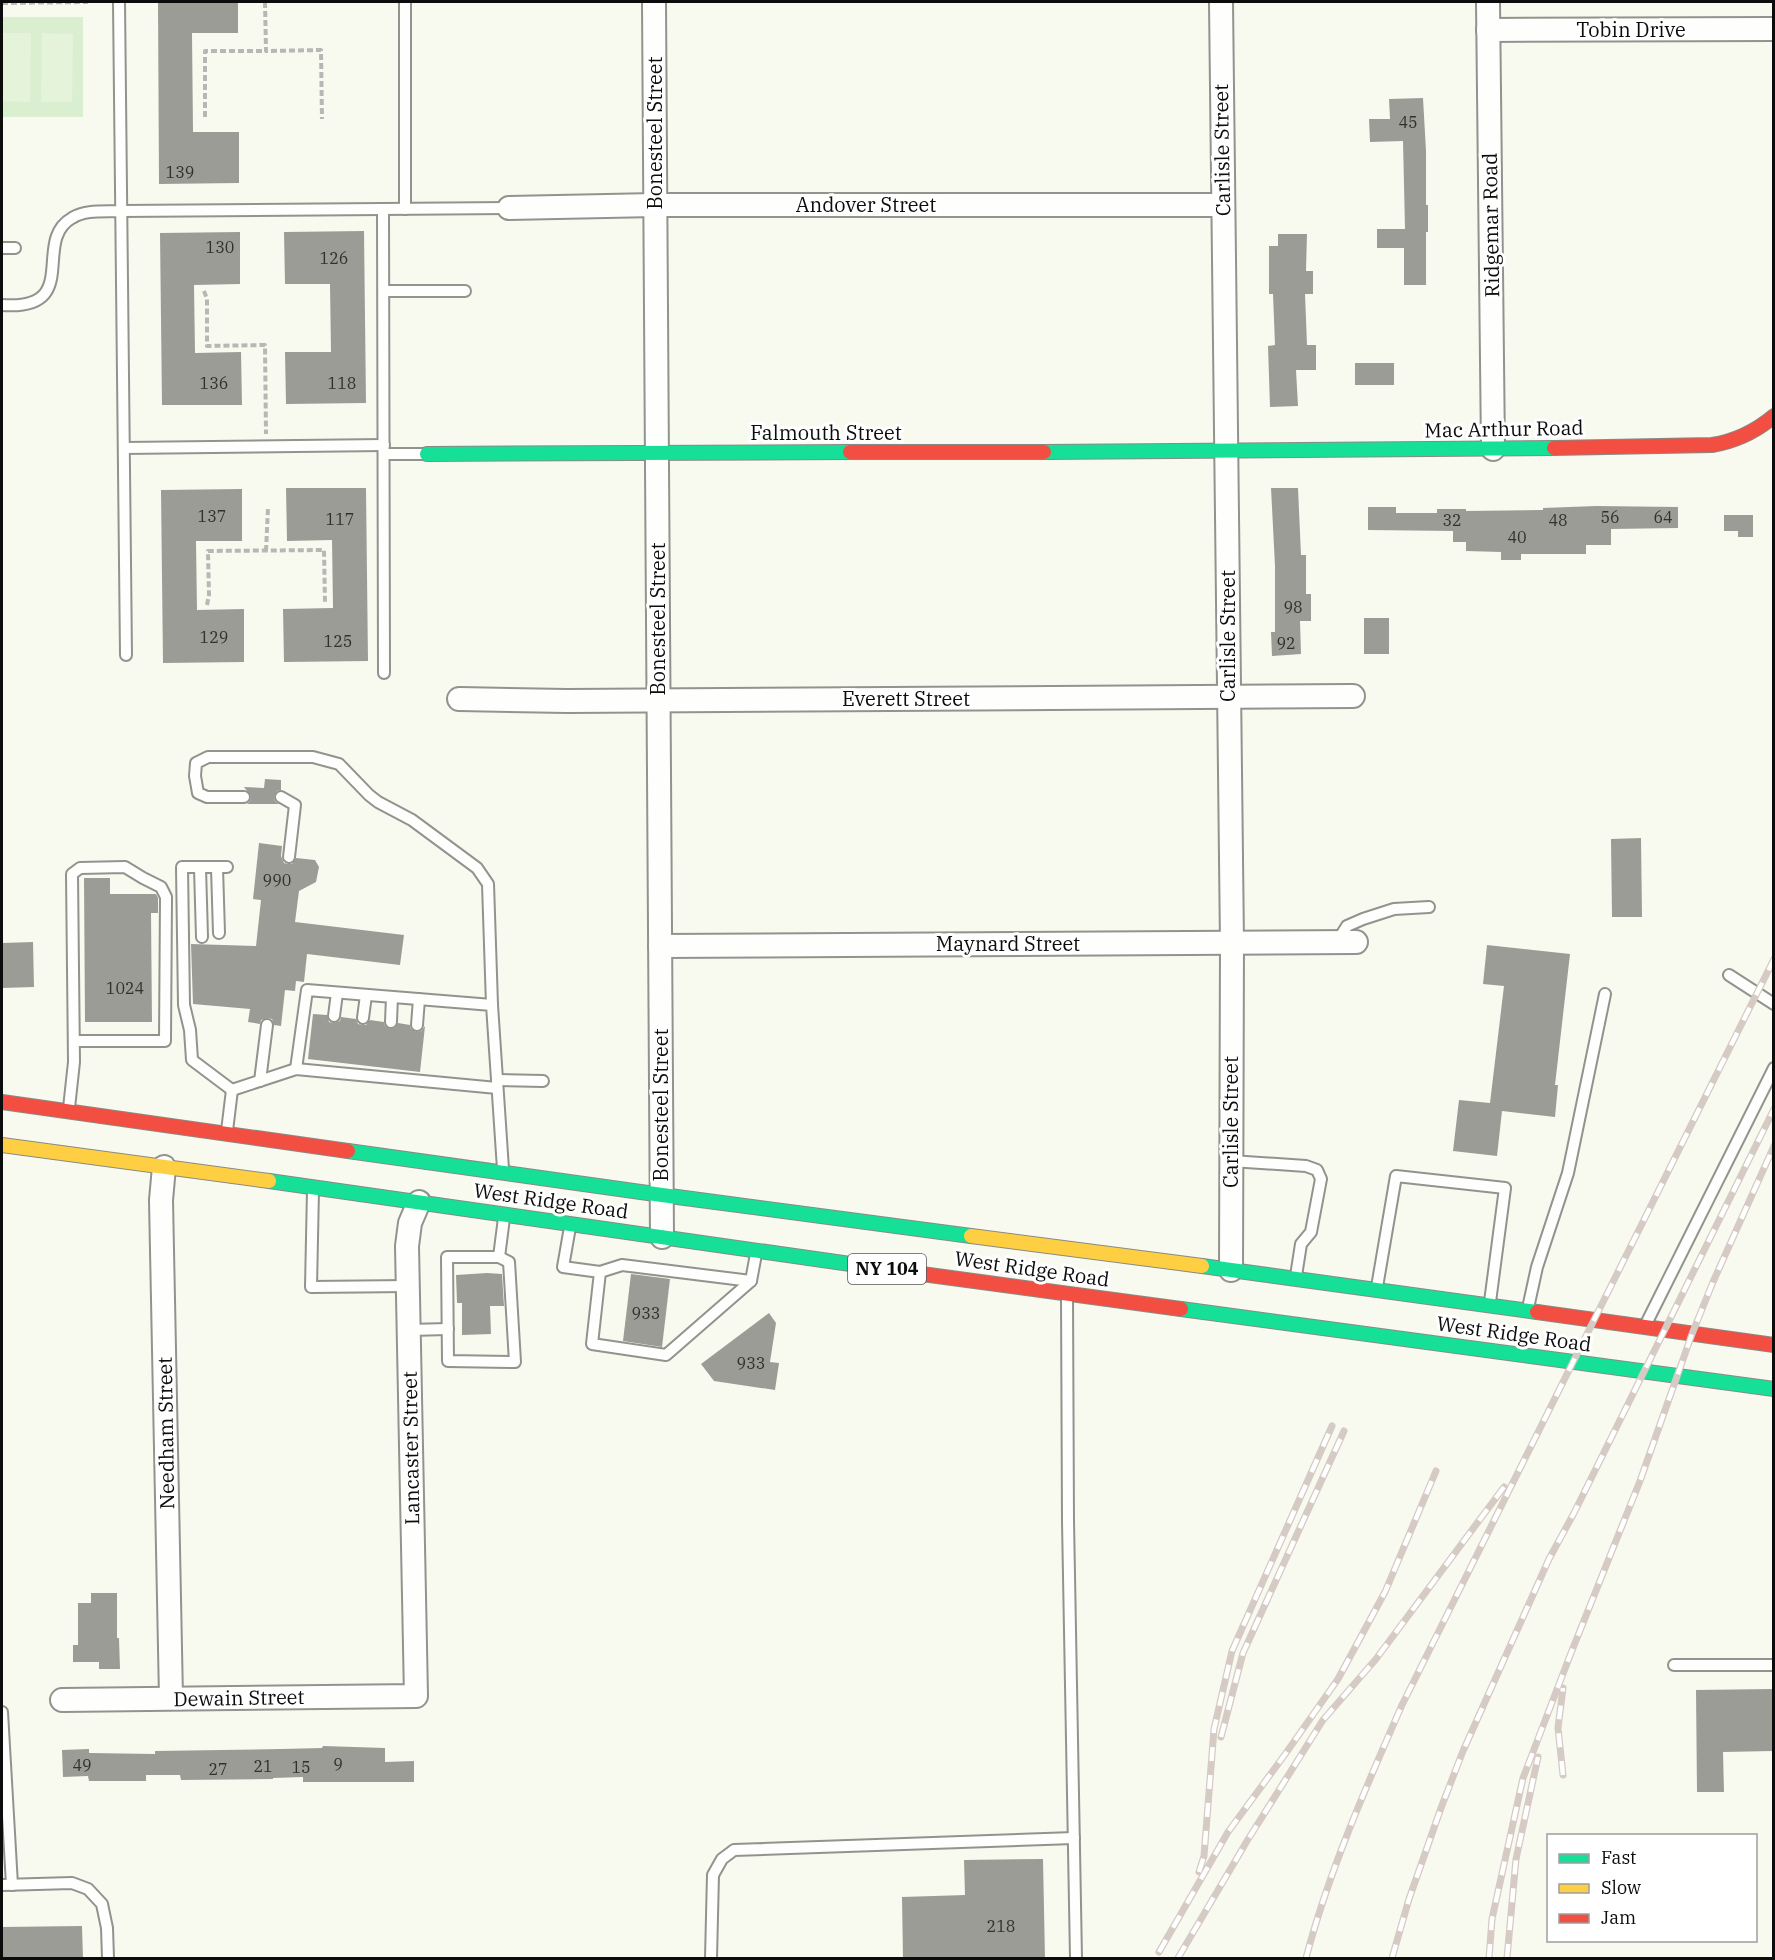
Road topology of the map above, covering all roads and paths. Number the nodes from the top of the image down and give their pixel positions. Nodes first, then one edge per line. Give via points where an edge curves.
1 (88, 2) edge
2 (119, 2) edge
3 (265, 2) edge
4 (405, 2) edge
5 (654, 2) edge
6 (1221, 2) edge
7 (1488, 2) edge
8 (2, 3) edge
9 (1773, 29) edge
10 (1488, 30) junction
11 (266, 51) junction
12 (205, 117) dead end
13 (322, 119) dead end
14 (655, 205) junction
15 (1223, 205) junction
16 (509, 208) joint
17 (383, 209) junction
18 (405, 209) junction
19 (122, 212) junction
20 (2, 248) edge
21 (15, 248) dead end
22 (204, 291) dead end
23 (384, 291) junction
24 (465, 291) dead end
25 (2, 305) edge
26 (1773, 416) edge
27 (266, 447) junction
28 (124, 448) junction
29 (1493, 449) junction
30 (384, 450) junction
31 (1226, 451) junction
32 (427, 454) joint
33 (657, 454) junction
34 (268, 508) dead end
35 (266, 551) junction
36 (325, 603) dead end
37 (207, 605) dead end
38 (126, 655) dead end
39 (384, 673) dead end
40 (1353, 696) dead end
41 (1228, 697) junction
42 (459, 699) dead end
43 (658, 700) junction
44 (244, 797) dead end
45 (281, 797) dead end
46 (289, 857) dead end
47 (200, 867) junction
48 (1429, 907) dead end
49 (219, 933) dead end
50 (202, 937) dead end
51 (1346, 942) joint
52 (1232, 943) junction
53 (660, 945) junction
54 (1729, 975) dead end
55 (337, 993) junction
56 (1605, 994) dead end
57 (366, 995) junction
58 (392, 997) junction
59 (419, 999) junction
60 (1773, 1004) edge
61 (492, 1005) junction
62 (334, 1016) dead end
63 (363, 1018) dead end
64 (391, 1022) dead end
65 (267, 1025) dead end
66 (417, 1025) dead end
67 (74, 1041) junction
68 (1773, 1068) edge
69 (296, 1069) junction
70 (260, 1081) junction
71 (543, 1081) dead end
72 (497, 1084) junction
73 (232, 1090) junction
74 (2, 1102) edge
75 (69, 1112) junction
76 (227, 1134) junction
77 (2, 1145) edge
78 (1231, 1161) junction
79 (164, 1167) junction
80 (503, 1172) junction
81 (314, 1188) junction
82 (662, 1195) junction
83 (419, 1202) junction
84 (505, 1215) junction
85 (571, 1224) junction
86 (662, 1237) junction
87 (757, 1251) junction
88 (499, 1257) junction
89 (1230, 1270) junction
90 (600, 1272) junction
91 (1296, 1279) junction
92 (751, 1281) junction
93 (408, 1286) junction
94 (1376, 1290) junction
95 (1066, 1294) junction
96 (1490, 1306) junction
97 (1527, 1311) junction
98 (1644, 1327) junction
99 (448, 1329) junction
100 (409, 1330) junction
101 (1773, 1345) edge
102 (1773, 1389) edge
103 (1674, 1665) dead end
104 (1773, 1665) edge
105 (416, 1696) joint
106 (171, 1698) junction
107 (62, 1700) dead end
108 (2, 1712) edge
109 (1074, 1838) junction
110 (7, 1885) edge
111 (108, 1959) edge
112 (711, 1959) edge
113 (1076, 1959) edge

1 - 8 path
2 - 19 lane
3 - 11 path
4 - 18 lane
5 - 14 street, Bonesteel Street
6 - 15 street, Carlisle Street
7 - 10 street, Ridgemar Road
9 - 10 street, Tobin Drive
10 - 29 street, Ridgemar Road
11 - 12 path via 205,51
11 - 13 path via 321,50
14 - 15 street, Andover Street
14 - 16 street, Andover Street
14 - 33 street, Bonesteel Street
15 - 31 street, Carlisle Street
16 - 18 lane
17 - 18 lane
17 - 19 lane
17 - 23 lane
19 - 25 lane via 82,213 65,222 56,239 52,276 43,296 22,305
19 - 28 lane
20 - 21 lane
22 - 27 path via 207,346 265,345
23 - 24 lane
23 - 30 lane
26 - 29 main road, Mac Arthur Road via 1745,437 1725,444
27 - 28 lane
27 - 30 lane
28 - 38 lane
29 - 31 main road, Mac Arthur Road
30 - 32 lane
30 - 39 lane
31 - 33 main road, Falmouth Street
31 - 41 street, Carlisle Street
32 - 33 main road, Falmouth Street
33 - 43 street, Bonesteel Street
34 - 35 path
35 - 36 path via 324,550
35 - 37 path via 208,551
40 - 41 street, Everett Street
41 - 43 street, Everett Street
41 - 52 street, Carlisle Street
42 - 43 street, Everett Street
43 - 53 street, Bonesteel Street
44 - 61 lane via 207,797 198,793 196,763 208,757 302,756 339,764 378,802 412,819 477,868 488,884
45 - 46 lane via 295,805
47 - 49 lane via 222,867
47 - 50 lane
47 - 73 lane via 183,867 184,1005 192,1060
48 - 51 lane via 1394,909 1363,919 1347,926
51 - 52 street, Maynard Street
52 - 53 street, Maynard Street
52 - 78 street, Carlisle Street
53 - 82 street, Bonesteel Street
54 - 60 lane
55 - 57 lane
55 - 62 lane
55 - 69 lane via 307,990
56 - 97 lane via 1568,1173
57 - 58 lane
57 - 63 lane
58 - 59 lane
58 - 64 lane
59 - 61 lane
59 - 66 lane
61 - 72 lane
65 - 70 lane
67 - 67 lane via 72,874 80,868 125,867 161,887 166,897 165,1041
67 - 75 lane
68 - 98 lane
69 - 70 lane
69 - 72 lane via 330,1067
70 - 73 lane
71 - 72 lane
72 - 80 lane
73 - 76 lane
74 - 75 main road, West Ridge Road / NY 104
75 - 76 main road, West Ridge Road / NY 104
76 - 80 main road, West Ridge Road / NY 104
77 - 79 main road, West Ridge Road / NY 104
78 - 89 street, Carlisle Street
78 - 91 lane via 1317,1170 1320,1179 1311,1232 1301,1244
79 - 81 main road, West Ridge Road / NY 104
79 - 106 street, Needham Street via 161,1200
80 - 82 main road, West Ridge Road / NY 104
81 - 83 main road, West Ridge Road / NY 104
81 - 93 lane via 310,1287
82 - 86 street, Bonesteel Street
82 - 89 main road, West Ridge Road / NY 104
83 - 84 main road, West Ridge Road / NY 104
83 - 93 street, Lancaster Street via 408,1235
84 - 85 main road, West Ridge Road / NY 104
84 - 88 lane
85 - 86 main road, West Ridge Road / NY 104
85 - 90 lane via 563,1267
86 - 87 main road, West Ridge Road / NY 104
87 - 92 lane
87 - 95 main road, West Ridge Road / NY 104
88 - 99 lane via 447,1257
88 - 99 lane via 509,1262 515,1362 448,1361
89 - 91 main road, West Ridge Road / NY 104
90 - 92 lane via 622,1265
90 - 92 lane via 592,1344 666,1355
91 - 94 main road, West Ridge Road / NY 104
93 - 100 street, Lancaster Street
94 - 96 main road, West Ridge Road / NY 104
94 - 96 lane via 1396,1176 1506,1188
95 - 102 main road, West Ridge Road / NY 104
95 - 109 lane
96 - 97 main road, West Ridge Road / NY 104
97 - 98 main road, West Ridge Road / NY 104
98 - 101 main road, West Ridge Road / NY 104
99 - 100 lane
100 - 105 street, Lancaster Street
103 - 104 lane
105 - 106 street, Dewain Street
106 - 107 street, Dewain Street
108 - 110 lane
109 - 112 lane via 734,1850 722,1859 713,1875
109 - 113 lane
110 - 111 lane via 72,1883 88,1889 102,1904

